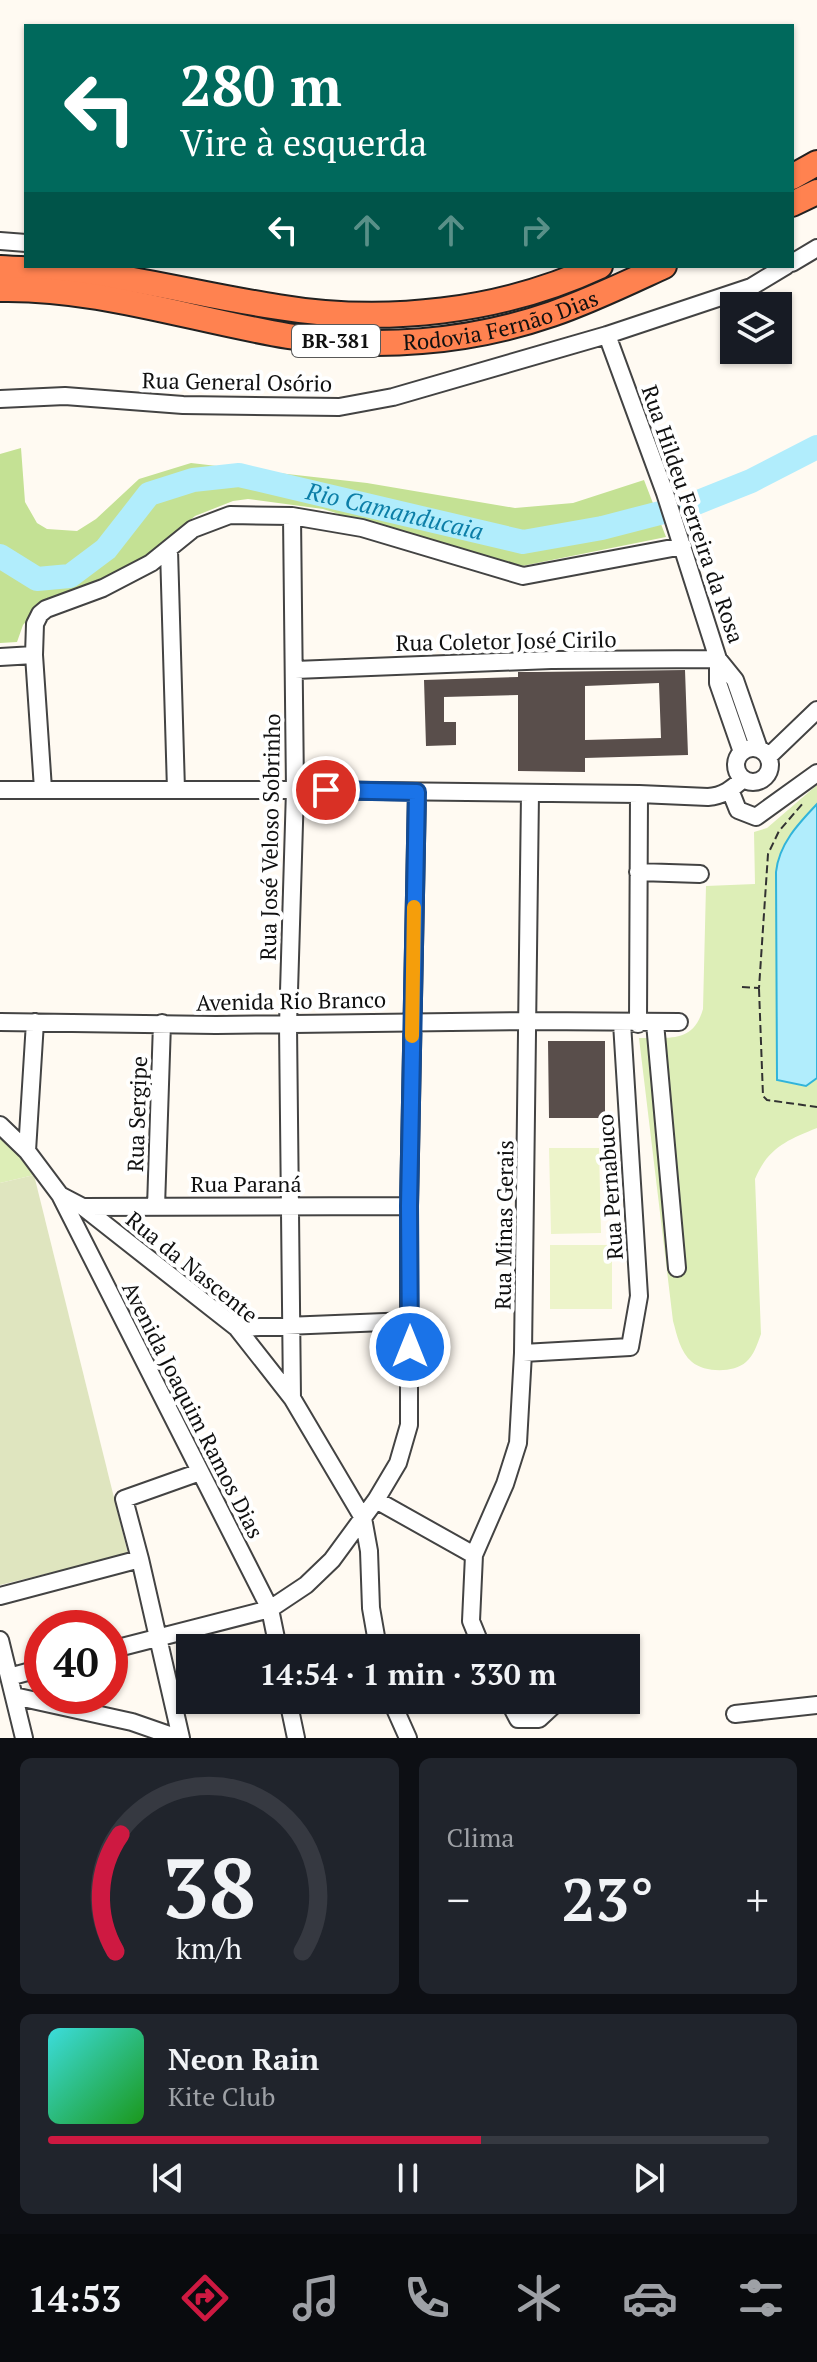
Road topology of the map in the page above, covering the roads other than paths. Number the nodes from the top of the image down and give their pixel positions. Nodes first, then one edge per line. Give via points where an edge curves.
1 (817, 163) edge
2 (794, 176) edge
3 (817, 192) edge
4 (794, 203) edge
5 (0, 241) edge
6 (24, 243) edge
7 (817, 248) edge
8 (794, 262) edge
9 (0, 268) edge
10 (595, 268) edge
11 (659, 268) edge
12 (783, 268) edge
13 (96, 270) edge
14 (0, 289) edge
15 (70, 292) junction
16 (0, 307) edge
17 (607, 335) junction
18 (0, 399) edge
19 (292, 516) junction
20 (683, 546) junction
21 (169, 550) junction
22 (34, 655) junction
23 (0, 657) edge
24 (718, 659) junction
25 (295, 670) junction
26 (817, 710) edge
27 (742, 752) junction
28 (764, 753) junction
29 (817, 773) edge
30 (737, 785) junction
31 (43, 789) junction
32 (0, 790) edge
33 (176, 790) junction
34 (295, 790) junction
35 (417, 792) junction
36 (530, 793) junction
37 (639, 794) junction
38 (638, 872) junction
39 (700, 874) dead end
40 (412, 1021) junction
41 (529, 1021) junction
42 (0, 1022) edge
43 (35, 1022) junction
44 (679, 1022) dead end
45 (162, 1023) junction
46 (638, 1023) junction
47 (288, 1025) junction
48 (0, 1125) edge
49 (27, 1151) junction
50 (60, 1195) junction
51 (290, 1206) junction
52 (409, 1206) junction
53 (83, 1207) junction
54 (156, 1207) junction
55 (677, 1268) dead end
56 (410, 1321) junction
57 (290, 1326) junction
58 (237, 1328) junction
59 (523, 1353) junction
60 (292, 1398) junction
61 (200, 1472) junction
62 (376, 1500) junction
63 (363, 1518) junction
64 (474, 1555) junction
65 (140, 1559) junction
66 (0, 1596) edge
67 (270, 1609) junction
68 (275, 1634) edge
69 (376, 1634) edge
70 (476, 1634) edge
71 (159, 1636) junction
72 (0, 1640) edge
73 (128, 1645) edge
74 (24, 1673) edge
75 (9, 1677) junction
76 (14, 1696) junction
77 (817, 1705) edge
78 (291, 1714) edge
79 (397, 1714) edge
80 (515, 1714) edge
81 (544, 1714) edge
82 (735, 1714) dead end
83 (24, 1738) edge
84 (179, 1738) edge
85 (296, 1738) edge
86 (408, 1738) edge

1 - 2 highway
3 - 4 highway
5 - 6 street
7 - 8 street
9 - 13 highway, Rodovia Fernão Dias / BR-381
10 - 13 highway, Rodovia Fernão Dias / BR-381 via 495,303 356,315 281,308
11 - 15 highway, Rodovia Fernão Dias / BR-381 via 553,314 446,339 393,343 289,336
12 - 17 street, Rua General Osório via 751,287
14 - 15 highway, Rodovia Fernão Dias / BR-381
15 - 16 highway
17 - 18 street, Rua General Osório via 393,397 339,407 183,405 65,396
17 - 20 street, Rua Hildeu Ferreira da Rosa
19 - 20 street via 362,528 523,576
19 - 21 street via 230,515 193,529
19 - 25 street, Rua José Veloso Sobrinho
20 - 24 street, Rua Hildeu Ferreira da Rosa
21 - 22 street via 103,588 46,609 35,624
21 - 33 street
22 - 23 street
22 - 31 street
24 - 25 street, Rua Coletor José Cirilo
24 - 27 street via 718,683
24 - 28 street, Rua Hildeu Ferreira da Rosa via 735,680
25 - 34 street, Rua José Veloso Sobrinho
26 - 28 street
27 - 28 street via 749,748
27 - 30 street via 735,764
28 - 30 street via 770,769 764,778
29 - 30 street via 756,817 738,810
30 - 37 street via 717,797
31 - 32 street
31 - 33 street
33 - 34 street
34 - 35 street
34 - 47 street, Rua José Veloso Sobrinho
35 - 36 street
35 - 40 street
36 - 37 street
36 - 41 street, Rua Minas Gerais
37 - 38 street
38 - 39 street
38 - 46 street
40 - 41 street, Avenida Rio Branco
40 - 47 street, Avenida Rio Branco
40 - 52 street
41 - 46 street, Avenida Rio Branco
41 - 59 street, Rua Minas Gerais
42 - 43 street, Avenida Rio Branco
43 - 45 street, Avenida Rio Branco
43 - 49 street
44 - 46 street, Avenida Rio Branco
45 - 47 street, Avenida Rio Branco
45 - 54 street, Rua Sergipe
46 - 55 street
46 - 59 street, Rua Pernabuco via 639,1296 630,1347
47 - 51 street, Rua José Veloso Sobrinho
48 - 49 street, Rua da Nascente
49 - 50 street, Rua da Nascente
50 - 53 street, Rua da Nascente
50 - 61 street, Avenida Joaquim Ramos Dias
51 - 52 street, Rua Paraná
51 - 54 street, Rua Paraná
51 - 57 street, Rua José Veloso Sobrinho
52 - 56 street
53 - 54 street, Rua Paraná
53 - 58 street, Rua da Nascente
56 - 57 street
56 - 62 street via 409,1425 398,1463
57 - 58 street
57 - 60 street, Rua José Veloso Sobrinho
58 - 60 street, Rua da Nascente
59 - 64 street, Rua Minas Gerais via 518,1443
60 - 63 street, Rua da Nascente
61 - 65 street via 124,1499
61 - 67 street, Avenida Joaquim Ramos Dias
62 - 63 street
62 - 64 street
63 - 67 street via 332,1560
63 - 69 street, Rua da Nascente
64 - 70 street, Rua Minas Gerais via 471,1621
65 - 66 street
65 - 71 street
67 - 68 street, Avenida Joaquim Ramos Dias
67 - 71 street
71 - 73 street
71 - 84 street
72 - 75 street
74 - 75 street
75 - 76 street
76 - 83 street
76 - 84 street
77 - 82 street
78 - 85 street
79 - 86 street
80 - 81 street via 518,1719

